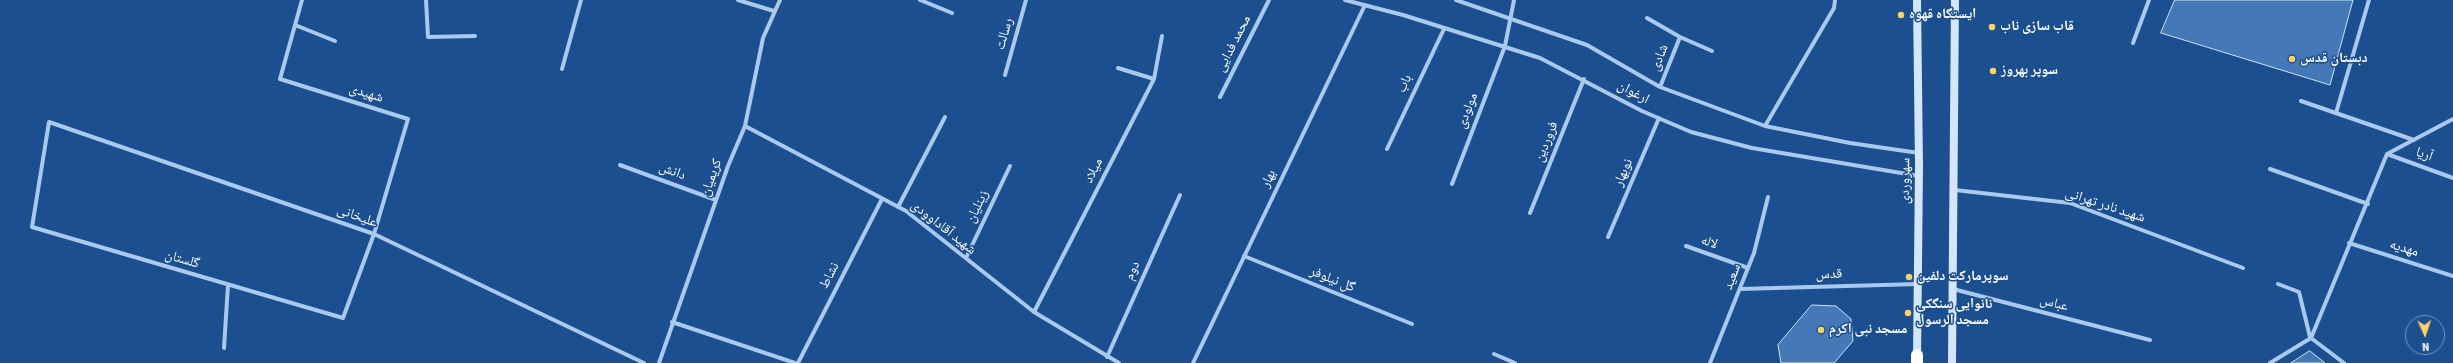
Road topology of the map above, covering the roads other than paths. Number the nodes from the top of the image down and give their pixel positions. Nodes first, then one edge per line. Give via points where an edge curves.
1 (302, 0) edge
2 (426, 0) edge
3 (581, 0) edge
4 (738, 0) edge
5 (780, 0) edge
6 (920, 0) edge
7 (1026, 0) edge
8 (1269, 0) edge
9 (1345, 0) edge
10 (1456, 0) edge
11 (1514, 0) edge
12 (1836, 0) edge
13 (1917, 0) edge
14 (1955, 0) edge
15 (2149, 0) edge
16 (2369, 0) edge
17 (1365, 5) junction
18 (774, 12) junction
19 (952, 13) dead end
20 (1647, 18) dead end
21 (1510, 19) junction
22 (295, 25) junction
23 (1444, 29) junction
24 (475, 36) dead end
25 (1162, 36) dead end
26 (1680, 37) junction
27 (335, 41) dead end
28 (2133, 43) dead end
29 (1504, 46) junction
30 (1712, 51) dead end
31 (1118, 68) dead end
32 (562, 69) dead end
33 (1005, 75) dead end
34 (1154, 79) junction
35 (1584, 79) junction
36 (1660, 87) junction
37 (1220, 97) dead end
38 (2301, 101) dead end
39 (2336, 113) junction
40 (945, 117) dead end
41 (1660, 118) junction
42 (2453, 119) edge
43 (49, 122) joint
44 (745, 126) junction
45 (1765, 126) junction
46 (2414, 140) junction
47 (1387, 149) dead end
48 (1919, 153) junction
49 (2387, 154) junction
50 (620, 165) dead end
51 (1010, 166) dead end
52 (2270, 169) dead end
53 (1919, 176) junction
54 (2453, 178) edge
55 (1452, 184) dead end
56 (1954, 190) junction
57 (1180, 195) dead end
58 (1768, 197) dead end
59 (882, 198) junction
60 (716, 200) junction
61 (2368, 204) junction
62 (898, 207) junction
63 (1530, 213) dead end
64 (374, 234) junction
65 (1608, 237) dead end
66 (2349, 243) junction
67 (1686, 246) dead end
68 (1244, 256) junction
69 (966, 258) junction
70 (1748, 268) junction
71 (2243, 268) dead end
72 (2453, 276) edge
73 (228, 284) junction
74 (1918, 284) junction
75 (2278, 284) dead end
76 (1740, 289) junction
77 (1953, 289) junction
78 (1034, 312) junction
79 (672, 322) junction
80 (1412, 324) dead end
81 (2310, 338) junction
82 (2150, 340) dead end
83 (224, 348) dead end
84 (1494, 354) dead end
85 (1107, 357) junction
86 (1916, 361) edge
87 (644, 363) edge
88 (659, 363) edge
89 (795, 363) edge
90 (798, 363) edge
91 (1118, 363) edge
92 (1193, 363) edge
93 (1515, 363) edge
94 (1710, 363) edge
95 (1952, 363) edge
96 (2270, 363) edge
97 (2344, 363) edge

1 - 22 street, شهیدی
2 - 24 street via 428,37
3 - 32 street
4 - 18 street
5 - 18 street, کریمیان
6 - 19 street
7 - 33 street, رسالت
8 - 37 street, محمد فدایی
9 - 17 street, ارغوان
10 - 21 street, ارغوان
11 - 21 street, مولودی
12 - 45 street via 1834,8
13 - 48 main road, سهروردی
14 - 56 main road
15 - 28 street
16 - 39 street
17 - 23 street, ارغوان
17 - 68 street, بهار
18 - 44 street, کریمیان via 764,38
20 - 26 street
21 - 29 street, مولودی
21 - 36 street, ارغوان via 1587,45
22 - 27 street
22 - 64 street, شهیدی via 280,79 408,119
23 - 29 street, ارغوان
23 - 47 street, باب
25 - 34 street, میلاد
26 - 30 street
26 - 36 street, شادی
29 - 35 street, ارغوان via 1540,58
29 - 55 street, مولودی
31 - 34 street
34 - 78 street, میلاد
35 - 41 street, ارغوان
35 - 63 street, فروردین
36 - 45 street, ارغوان
38 - 39 street
39 - 46 street
40 - 62 street
41 - 53 street, ارغوان via 1691,132 1752,148
41 - 65 street, نوبهار
42 - 46 street
43 - 64 street, علیخانی
43 - 73 street, گلستان via 32,227
44 - 59 street, شهید آقاداوودی
44 - 60 street, کریمیان
45 - 48 street, ارغوان via 1850,143
46 - 49 street
48 - 53 main road, سهروردی
49 - 54 street, آریا
49 - 61 street
50 - 60 street, دانش
51 - 69 street, زینلیان
52 - 61 street
53 - 74 main road, سهروردی
56 - 71 street, شهید نادر تهرانی via 2070,203
56 - 77 main road
57 - 85 street, دوم
58 - 70 street, سعید
59 - 62 street, شهید آقاداوودی
59 - 90 street, نشاط
60 - 79 street, کریمیان
61 - 66 street
62 - 69 street, شهید آقاداوودی
64 - 73 street, گلستان via 343,318
64 - 87 street, علیخانی
66 - 72 street, مهدیه
66 - 81 street
67 - 70 street, لاله
68 - 80 street, گل نیلوفر
68 - 92 street, بهار
69 - 78 street, شهید آقاداوودی
70 - 76 street, سعید
73 - 83 street
74 - 76 street, قدس
74 - 86 main road, سهروردی
75 - 81 street via 2299,292
76 - 94 street, سعید
77 - 82 street, عباس
77 - 95 main road
78 - 85 street, شهید آقاداوودی
79 - 88 street, کریمیان
79 - 89 street
81 - 96 street
81 - 97 street
84 - 93 street
85 - 91 street, شهید آقاداوودی

